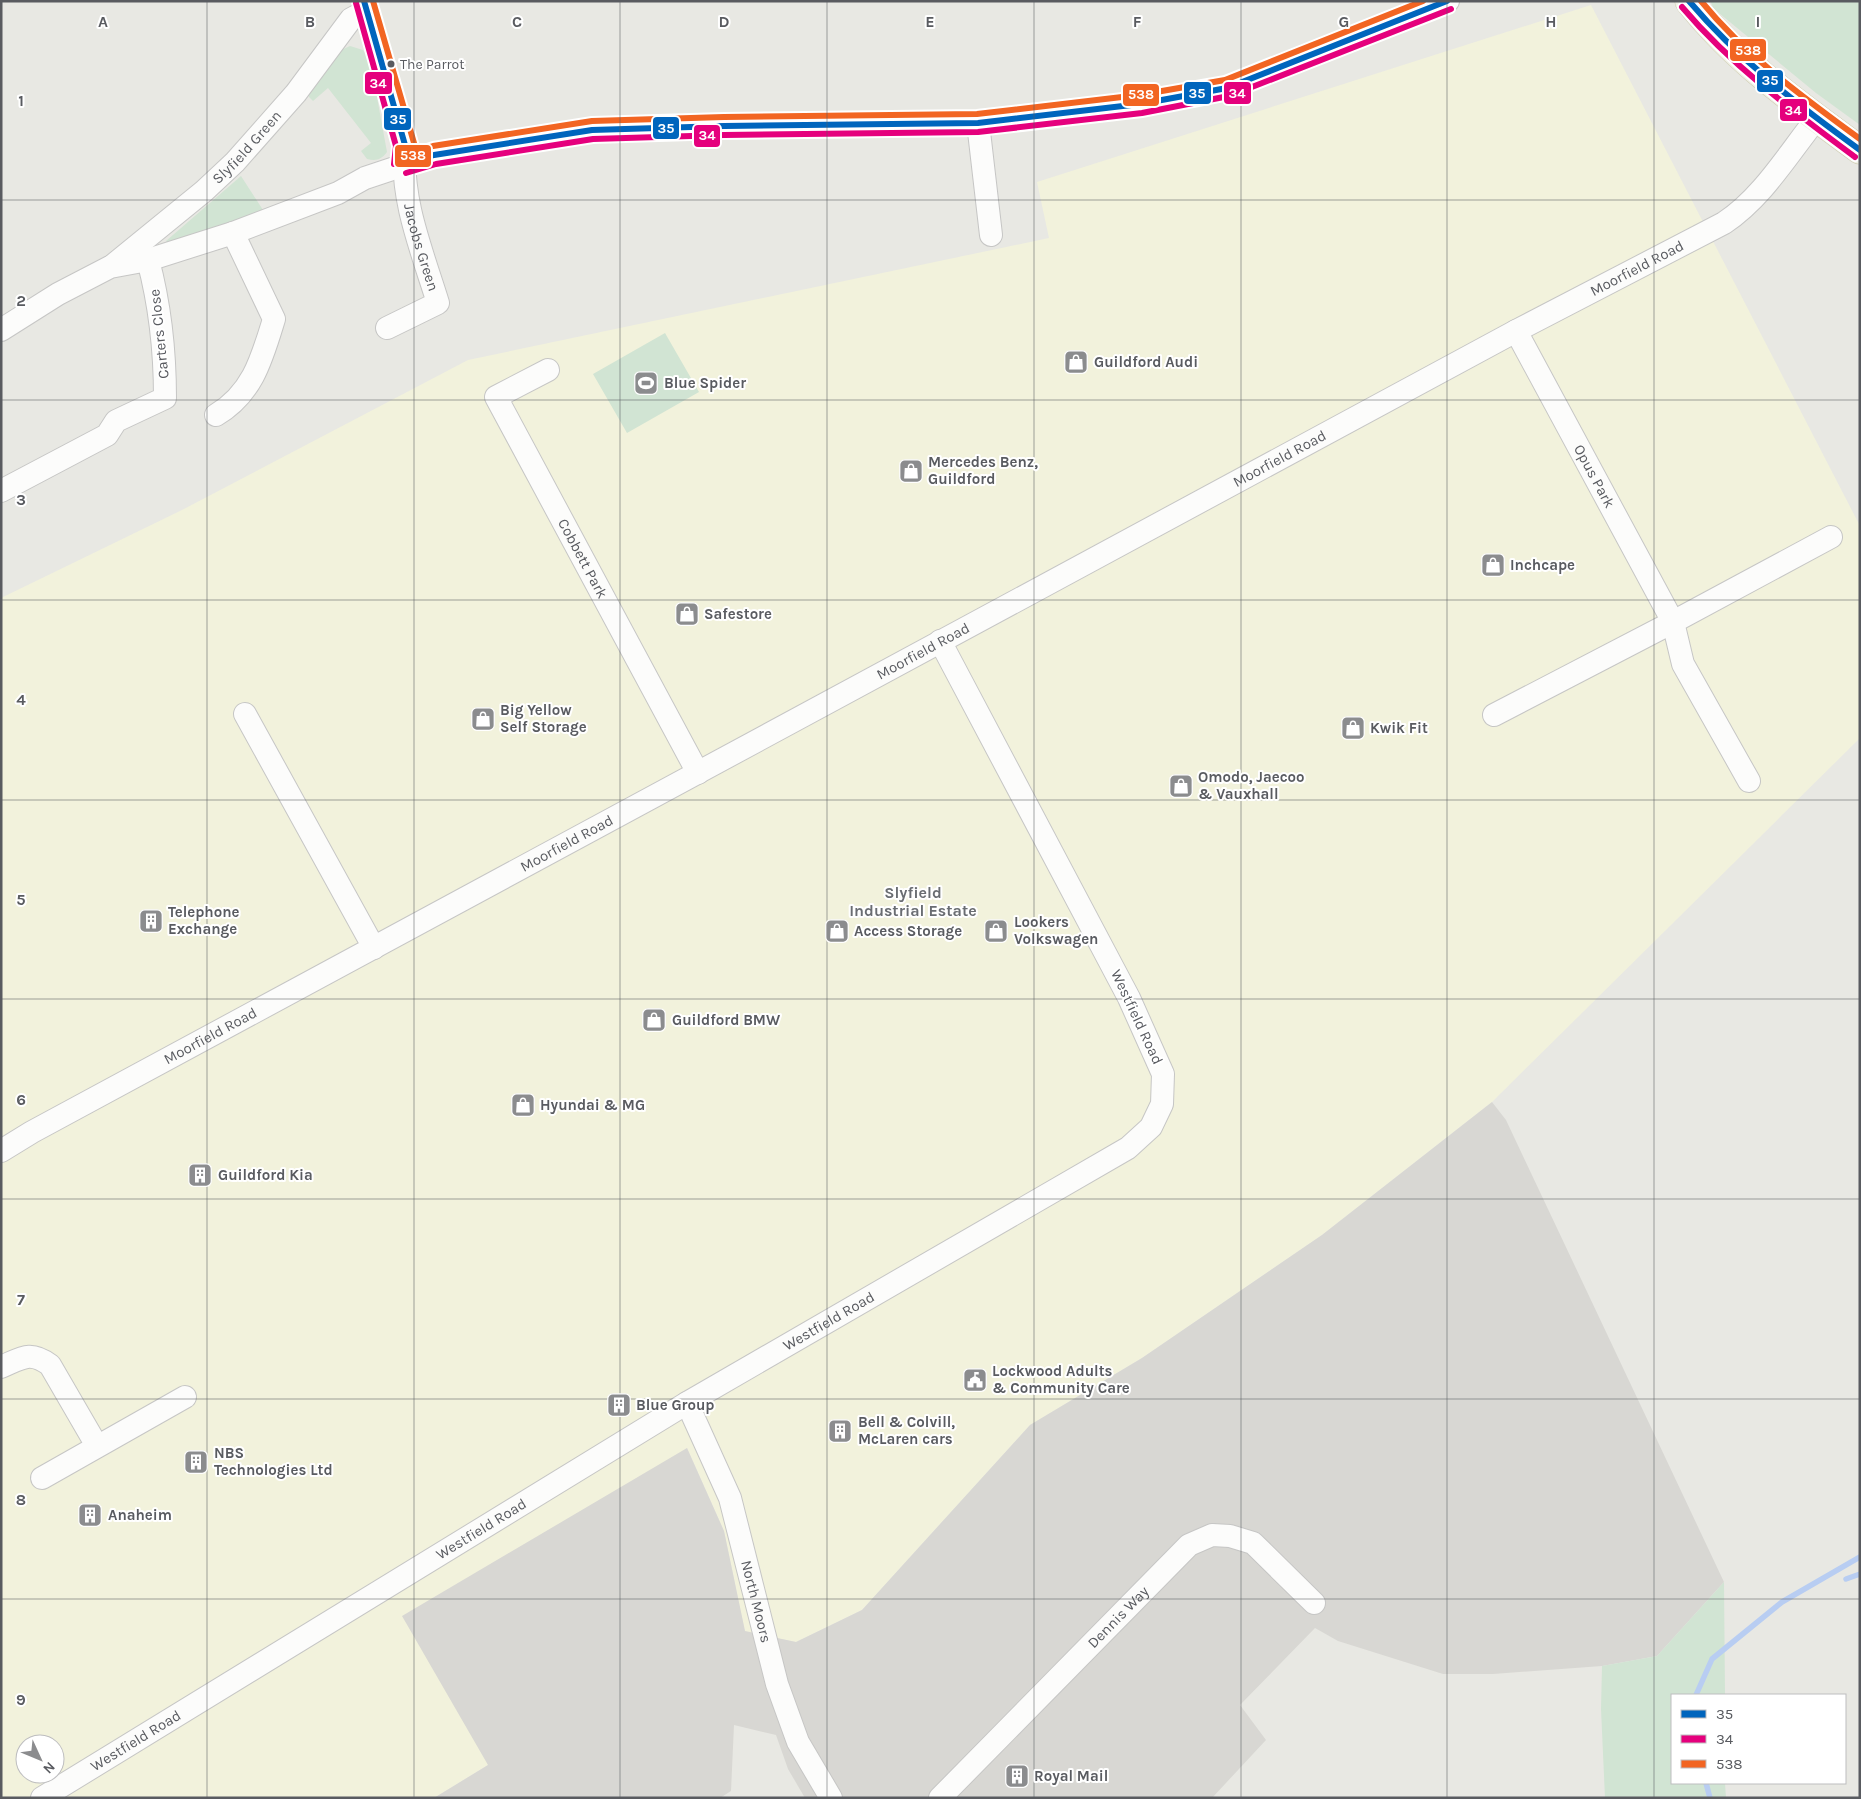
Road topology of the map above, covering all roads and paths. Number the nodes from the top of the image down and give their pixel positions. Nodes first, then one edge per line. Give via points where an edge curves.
1 (1448, 1) edge
2 (1689, 1) edge
3 (365, 6) edge
4 (1816, 118) junction
5 (978, 123) junction
6 (1860, 150) edge
7 (403, 165) junction
8 (233, 233) junction
9 (990, 235) dead end
10 (148, 260) junction
11 (110, 268) junction
12 (387, 328) dead end
13 (1, 330) edge
14 (1516, 331) junction
15 (548, 370) dead end
16 (216, 415) dead end
17 (1, 491) edge
18 (1831, 538) dead end
19 (1673, 622) junction
20 (940, 641) junction
21 (245, 714) dead end
22 (1494, 715) dead end
23 (698, 772) junction
24 (1749, 781) dead end
25 (374, 948) junction
26 (1, 1151) edge
27 (1, 1367) edge
28 (185, 1397) dead end
29 (687, 1403) junction
30 (97, 1446) junction
31 (42, 1478) dead end
32 (1314, 1603) dead end
33 (42, 1798) edge
34 (831, 1798) edge
35 (940, 1798) edge

1 - 5 street, Slyfield Green via 1227,88 1140,104
2 - 4 main road via 1741,58
3 - 7 street via 405,145
3 - 11 street, Slyfield Green via 351,19 296,93 235,162
4 - 6 main road
4 - 14 street, Moorfield Road via 1766,184 1731,218
5 - 7 street, Slyfield Green via 592,130 434,155
5 - 9 street
7 - 8 street, Slyfield Green
7 - 12 street, Jacobs Green via 407,198 438,302
8 - 10 street, Slyfield Green
8 - 16 street via 274,319 254,375 241,395
10 - 11 street, Slyfield Green
10 - 17 street, Carters Close via 157,293 165,362 165,398 116,421 107,435
11 - 13 street, Slyfield Green via 58,294
14 - 19 street, Opus Park
14 - 20 street, Moorfield Road
15 - 23 street, Cobbett Park via 496,397
18 - 19 street
19 - 22 street
19 - 24 street, Opus Park via 1683,664
20 - 23 street, Moorfield Road
20 - 29 street, Westfield Road via 1132,1003 1163,1074 1162,1104 1151,1127 1128,1148
21 - 25 street
23 - 25 street, Moorfield Road
25 - 26 street, Moorfield Road
27 - 30 street via 28,1355 50,1365
28 - 30 street
29 - 33 street, Westfield Road
29 - 34 street, North Moors via 730,1498 777,1684 798,1742
30 - 31 street
32 - 35 street, Dennis Way via 1253,1543 1212,1535 1190,1545

